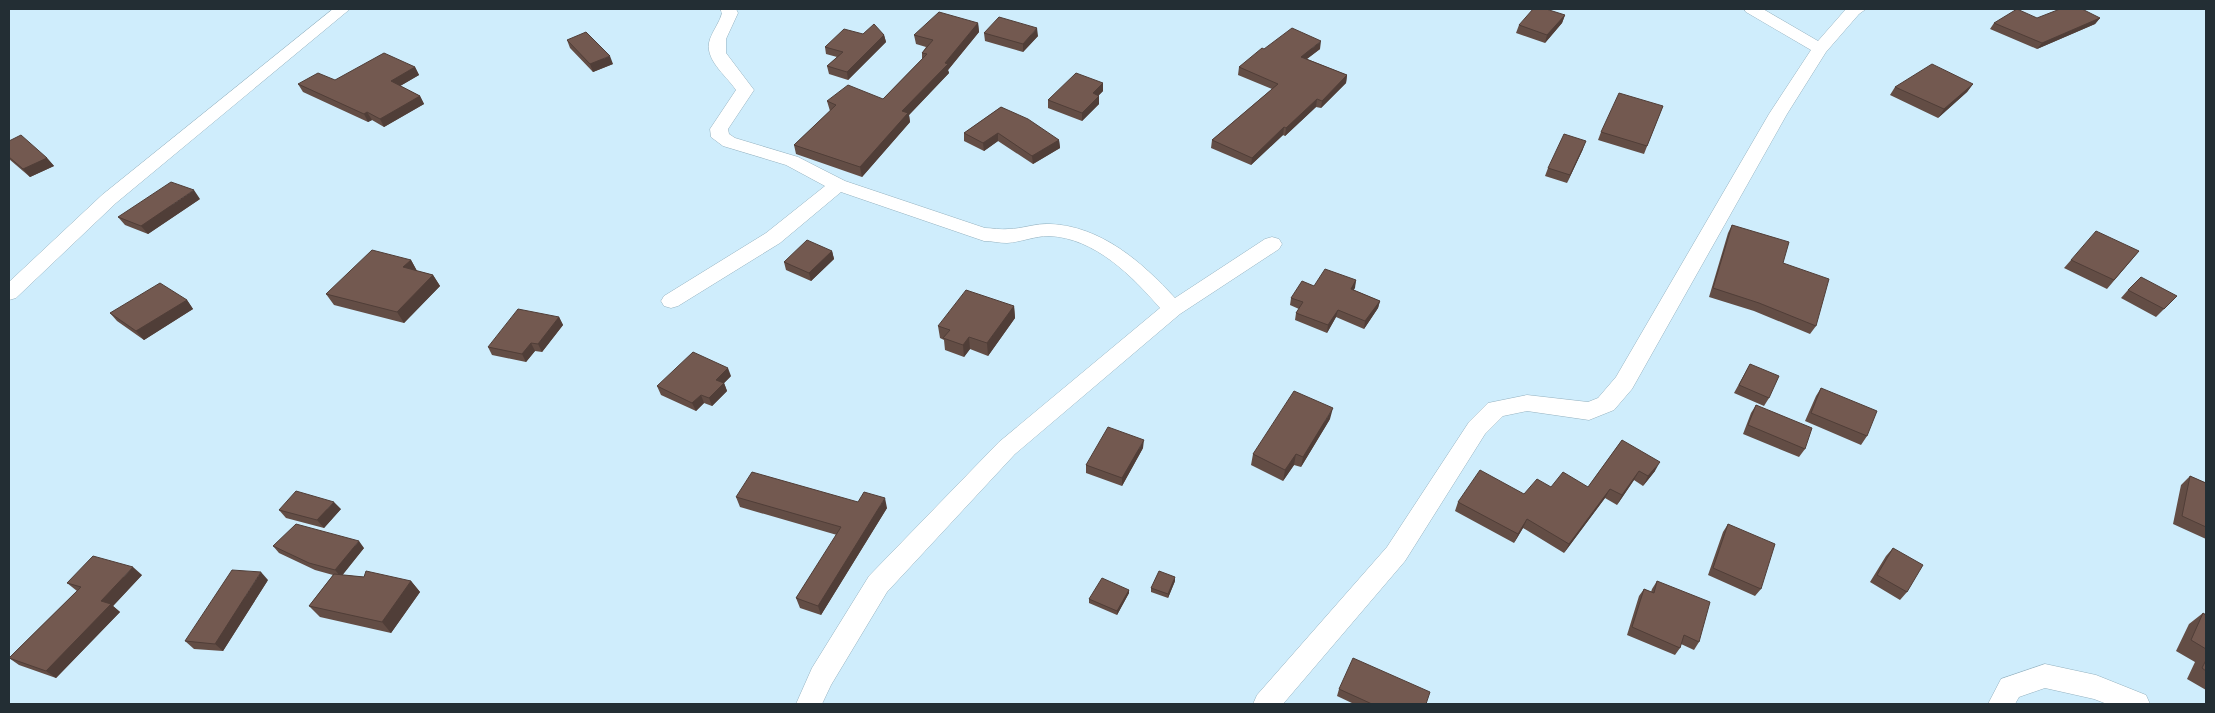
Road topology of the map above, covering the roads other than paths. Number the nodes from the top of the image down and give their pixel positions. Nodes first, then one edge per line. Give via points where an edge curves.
1 (342, 9) edge
2 (728, 9) edge
3 (1752, 9) edge
4 (1858, 9) edge
5 (1820, 50) junction
6 (838, 185) junction
7 (1272, 244) dead end
8 (9, 293) edge
9 (671, 301) dead end
10 (1173, 309) junction
11 (809, 704) edge
12 (1266, 704) edge
13 (2001, 704) edge
14 (2137, 704) edge

1 - 8 street via 109,199
2 - 6 street via 728,21 716,50 745,90 719,129 720,137 792,161
3 - 5 street
4 - 5 street
5 - 12 street via 1778,114 1624,383 1606,404 1589,411 1526,403 1496,409 1477,428 1396,554
6 - 9 street via 772,238
6 - 10 street via 984,234 1008,236 1049,230 1077,234 1103,246 1146,279
7 - 10 street
10 - 11 street via 1007,448 878,584 820,677
13 - 14 street via 2010,688 2045,676 2096,687

